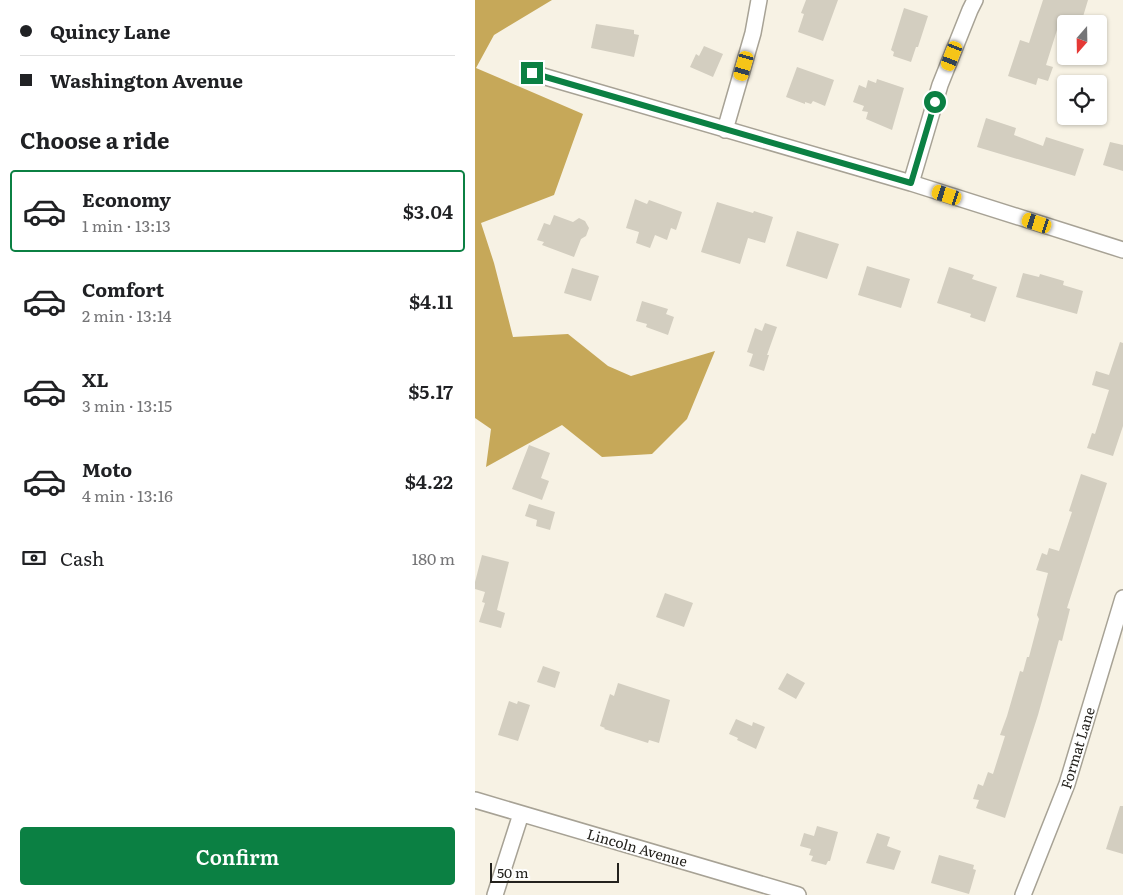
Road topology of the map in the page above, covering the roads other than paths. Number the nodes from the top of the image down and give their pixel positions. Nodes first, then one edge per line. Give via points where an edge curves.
1 (759, 0) edge
2 (975, 0) edge
3 (532, 73) dead end
4 (725, 130) junction
5 (911, 183) junction
6 (1123, 250) edge
7 (1123, 598) edge
8 (475, 800) edge
9 (521, 814) junction
10 (495, 895) edge
11 (798, 895) edge
12 (1023, 895) edge

1 - 4 street via 753,33
2 - 5 street via 940,86
3 - 4 street
4 - 5 street
5 - 6 street
7 - 12 street, Format Lane via 1067,784
8 - 9 street, Lincoln Avenue
9 - 10 street
9 - 11 street, Lincoln Avenue

